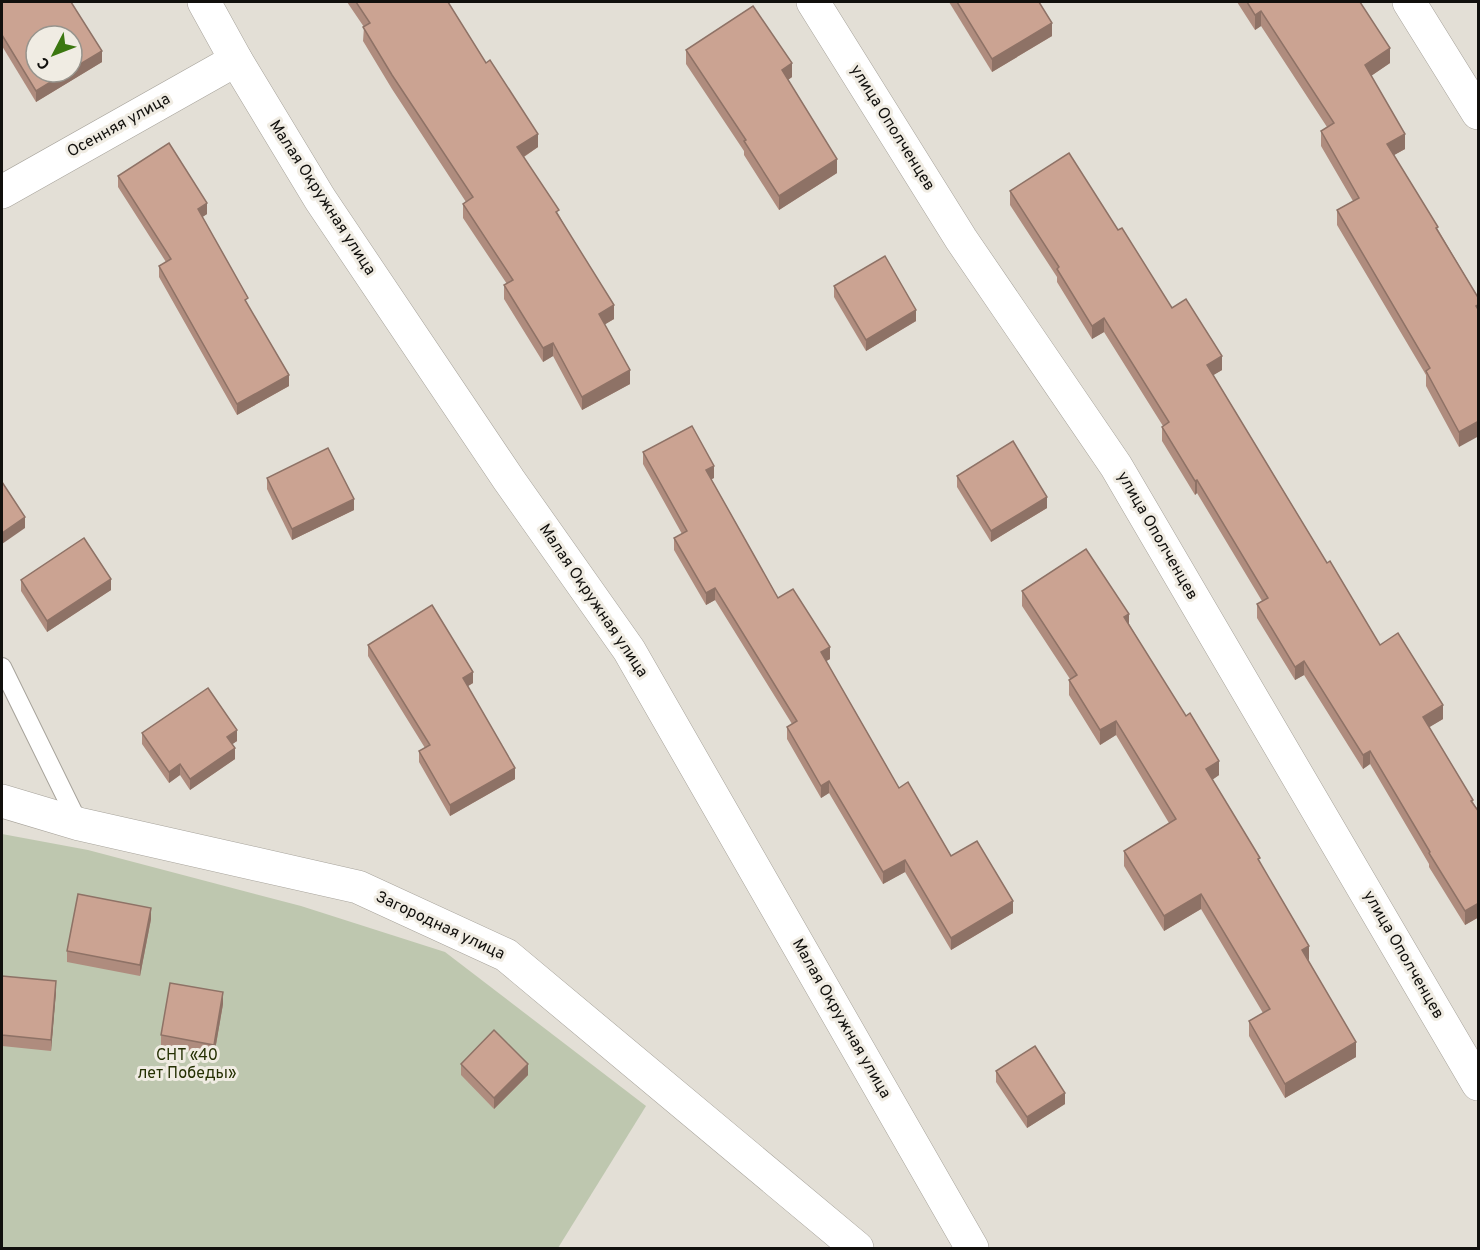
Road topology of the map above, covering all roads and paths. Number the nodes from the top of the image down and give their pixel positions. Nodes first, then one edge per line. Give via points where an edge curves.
1 (204, 2) edge
2 (813, 2) edge
3 (1409, 2) edge
4 (236, 60) junction
5 (1479, 113) edge
6 (2, 192) edge
7 (2, 667) edge
8 (2, 801) edge
9 (79, 824) junction
10 (1479, 1084) edge
11 (857, 1248) edge
12 (972, 1248) edge

1 - 4 street, Малая Окружная улица
2 - 10 street, улица Ополченцев via 961,238 1116,466
3 - 5 street
4 - 6 street, Осенняя улица
4 - 12 street, Малая Окружная улица via 320,199 629,650
7 - 9 lane
8 - 9 street, Загородная улица
9 - 11 street, Загородная улица via 358,887 506,955

